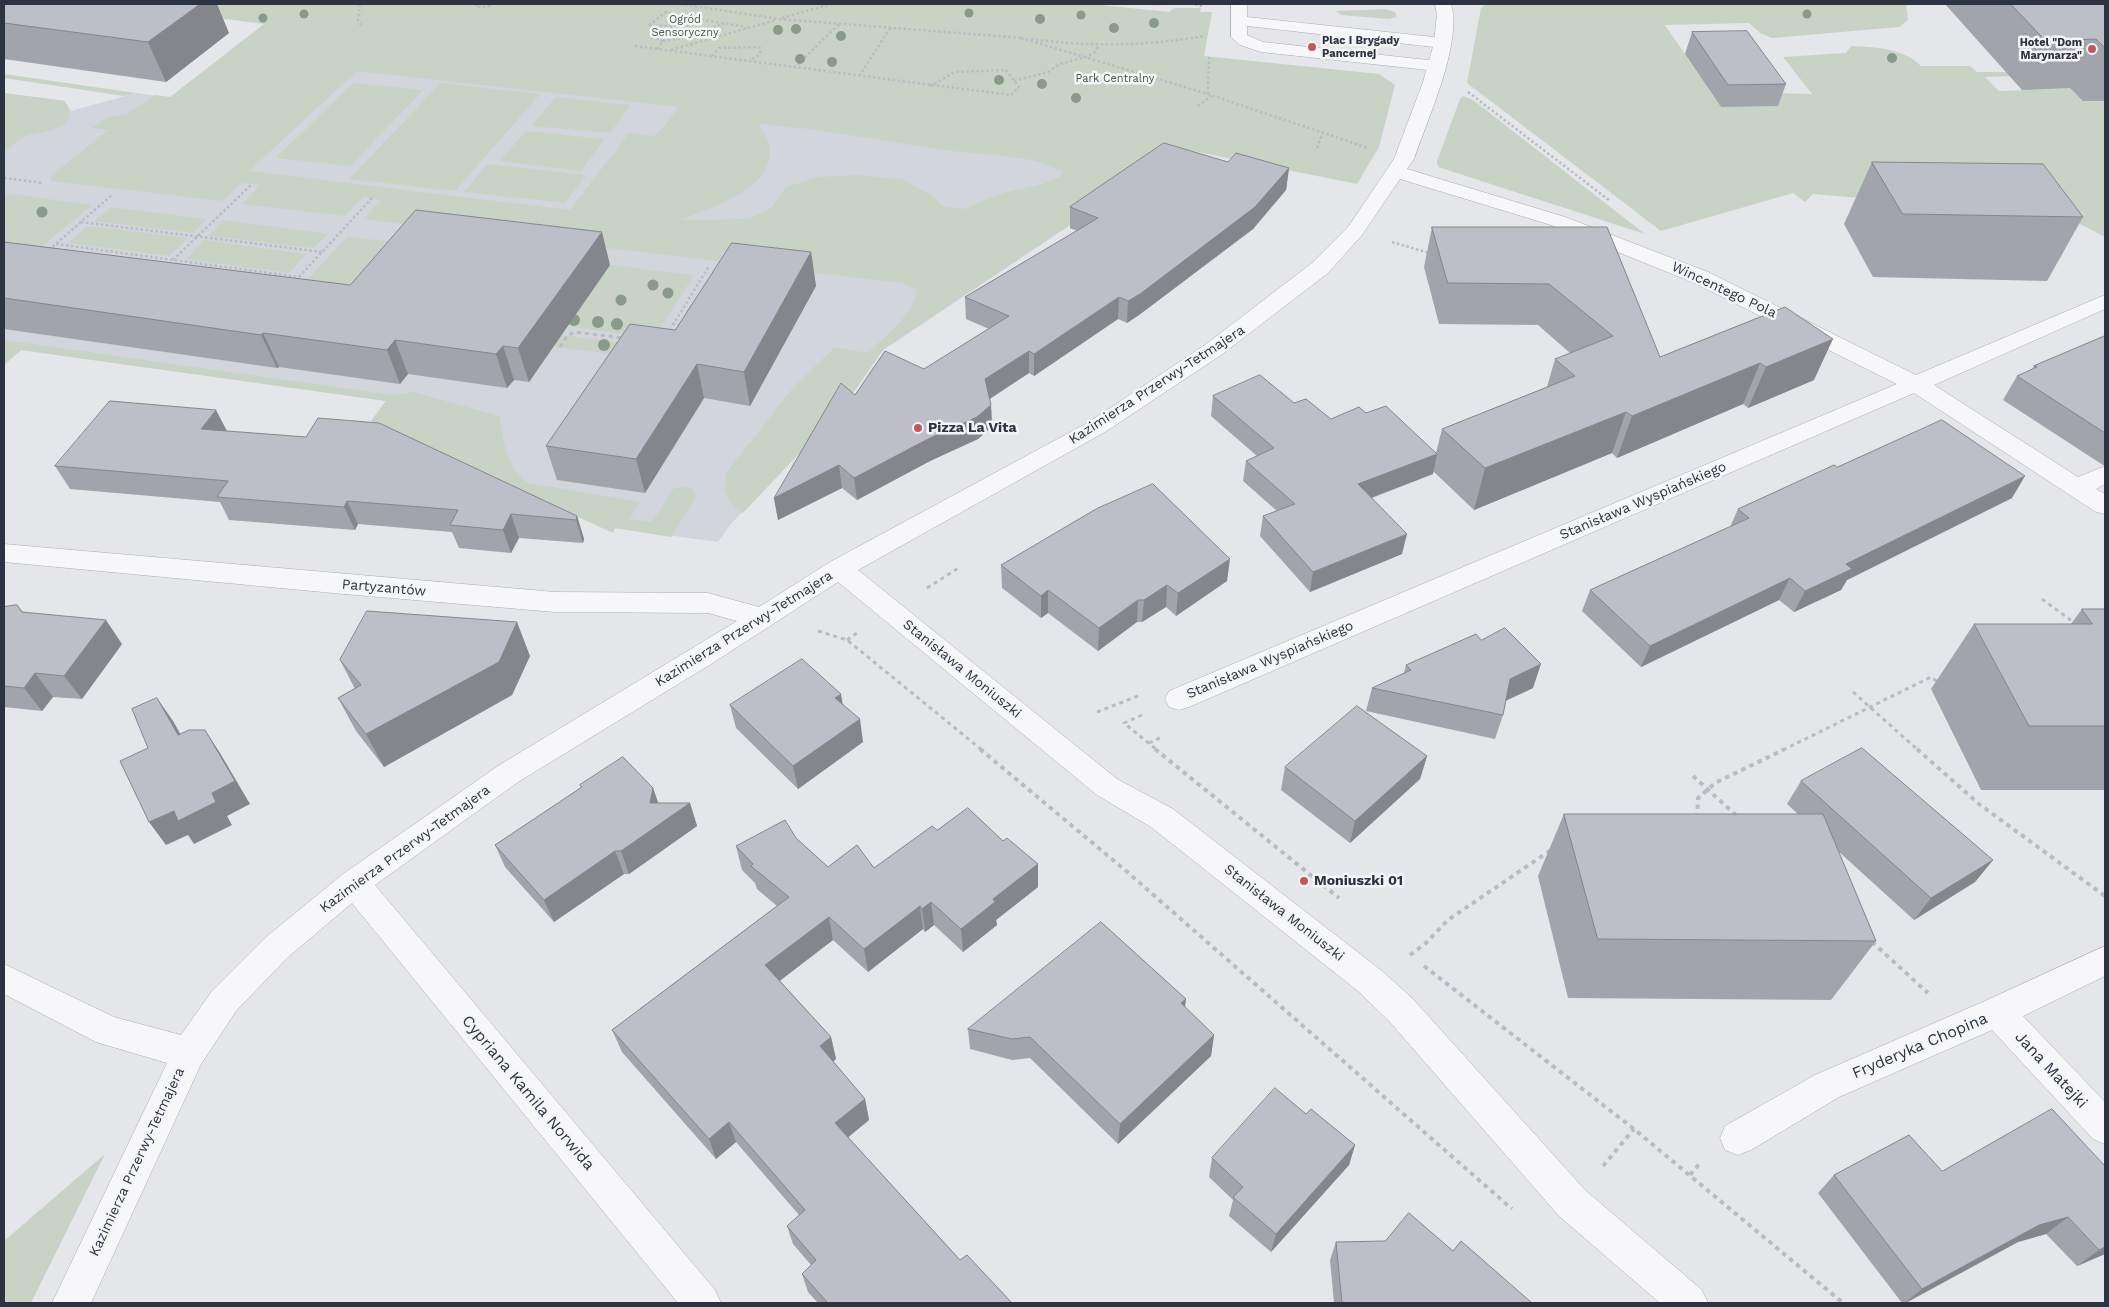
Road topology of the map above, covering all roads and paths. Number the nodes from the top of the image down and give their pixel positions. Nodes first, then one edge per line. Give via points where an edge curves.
1 (360, 4) edge
2 (476, 4) edge
3 (490, 4) edge
4 (680, 4) edge
5 (832, 4) edge
6 (1152, 4) edge
7 (1168, 4) edge
8 (1239, 4) edge
9 (1443, 4) edge
10 (692, 19) junction
11 (779, 19) junction
12 (680, 20) junction
13 (1240, 21) junction
14 (840, 23) junction
15 (724, 24) junction
16 (361, 25) dead end
17 (673, 26) junction
18 (891, 27) junction
19 (750, 28) junction
20 (670, 30) junction
21 (1212, 34) dead end
22 (1021, 38) junction
23 (663, 41) junction
24 (1443, 43) junction
25 (635, 46) dead end
26 (1098, 46) junction
27 (656, 49) junction
28 (668, 50) junction
29 (1209, 53) dead end
30 (712, 57) junction
31 (1086, 57) junction
32 (748, 62) junction
33 (1437, 66) junction
34 (794, 68) junction
35 (859, 76) junction
36 (1014, 81) junction
37 (930, 86) junction
38 (1467, 92) dead end
39 (1208, 94) junction
40 (1212, 96) junction
41 (1198, 106) dead end
42 (1323, 132) junction
43 (1317, 148) dead end
44 (1374, 151) dead end
45 (1396, 172) junction
46 (4, 178) edge
47 (43, 183) dead end
48 (252, 184) dead end
49 (113, 194) dead end
50 (372, 198) dead end
51 (1617, 206) dead end
52 (81, 222) junction
53 (197, 237) junction
54 (1391, 242) dead end
55 (56, 244) junction
56 (322, 252) junction
57 (1434, 253) edge
58 (42, 256) edge
59 (173, 260) junction
60 (167, 266) edge
61 (709, 266) dead end
62 (299, 277) junction
63 (294, 283) edge
64 (2105, 301) edge
65 (668, 334) edge
66 (632, 339) edge
67 (560, 347) dead end
68 (1916, 384) junction
69 (2105, 474) edge
70 (2078, 488) junction
71 (2105, 506) edge
72 (4, 553) edge
73 (838, 569) junction
74 (2042, 599) dead end
75 (762, 618) junction
76 (2082, 627) edge
77 (816, 630) dead end
78 (1941, 685) dead end
79 (1147, 692) dead end
80 (1853, 692) dead end
81 (1179, 699) dead end
82 (1870, 707) junction
83 (1097, 712) dead end
84 (1139, 717) dead end
85 (1693, 776) dead end
86 (1708, 789) junction
87 (1697, 822) edge
88 (1743, 822) edge
89 (1554, 848) dead end
90 (354, 883) junction
91 (2105, 896) edge
92 (1341, 899) dead end
93 (1871, 940) edge
94 (1402, 949) dead end
95 (1410, 955) junction
96 (2105, 960) edge
97 (4, 978) edge
98 (1997, 1012) junction
99 (1964, 1026) junction
100 (189, 1053) junction
101 (2105, 1127) edge
102 (1738, 1138) dead end
103 (1706, 1157) dead end
104 (1690, 1175) junction
105 (1514, 1212) dead end
106 (71, 1303) edge
107 (702, 1303) edge
108 (1689, 1303) edge
109 (1843, 1303) edge

1 - 16 path via 358,20
2 - 3 path via 476,7 488,7
4 - 11 path
5 - 11 path
6 - 7 path
8 - 13 lane
9 - 24 street, Kazimierza Przerwy-Tetmajera via 1446,14
10 - 12 path
10 - 15 path
10 - 15 path via 685,29 697,32
11 - 14 path
11 - 19 path
12 - 17 path
12 - 17 path via 666,12 648,26
13 - 24 lane
13 - 33 lane via 1240,36 1246,42 1261,47
14 - 18 path
14 - 34 path
15 - 19 path
17 - 20 path
18 - 22 path
18 - 35 path
19 - 28 path
20 - 23 path via 681,38
20 - 23 path via 650,36
21 - 26 path via 1150,44
22 - 26 path
22 - 31 path
23 - 27 path
24 - 33 street, Kazimierza Przerwy-Tetmajera
25 - 27 path
26 - 31 path
27 - 28 path
28 - 30 path
29 - 39 path
30 - 32 path
30 - 32 path via 718,48 726,46 759,47 758,55
31 - 36 path
31 - 39 path
32 - 34 path
33 - 45 street, Kazimierza Przerwy-Tetmajera via 1404,159
34 - 35 path
35 - 37 path
36 - 37 path via 1006,70 955,72
36 - 37 path via 1019,87 1011,95
38 - 51 path
39 - 40 path
40 - 41 path
40 - 42 path
42 - 43 path
42 - 44 path
45 - 68 street, Wincentego Pola via 1558,221 1628,247 1700,277
45 - 73 street, Kazimierza Przerwy-Tetmajera via 1355,231 1320,268 1221,345 1097,427
46 - 47 path
48 - 53 path
49 - 52 path
50 - 56 path
52 - 53 path
52 - 55 path
53 - 56 path
53 - 59 path
54 - 57 path
55 - 58 path
55 - 59 path
56 - 62 path
59 - 60 path
59 - 62 path
61 - 65 path
62 - 63 path
64 - 68 street, Stanisława Wyspiańskiego
66 - 67 path via 575,332 567,336
68 - 70 street, Wincentego Pola
68 - 81 street, Stanisława Wyspiańskiego
69 - 70 street
70 - 71 street, Wincentego Pola
72 - 75 street, Partyzantów via 555,602 708,603
73 - 75 street, Kazimierza Przerwy-Tetmajera
73 - 108 street, Stanisława Moniuszki via 1107,787 1162,818 1370,981 1401,1010 1572,1203
74 - 76 path
75 - 90 street, Kazimierza Przerwy-Tetmajera via 508,774
77 - 105 path via 847,640 1015,777
78 - 82 path via 1932,677
79 - 83 path
80 - 82 path
82 - 86 path
82 - 91 path via 1979,804
84 - 92 path via 1124,723
85 - 86 path
86 - 87 path via 1698,798
86 - 88 path
89 - 95 path via 1448,920 1426,944
90 - 100 street, Kazimierza Przerwy-Tetmajera via 276,948 224,1001
90 - 107 street, Cypriana Kamila Norwida
93 - 99 path
94 - 95 path
95 - 104 path
96 - 98 street, Fryderyka Chopina
97 - 100 street via 108,1031
98 - 99 street, Fryderyka Chopina
98 - 101 street, Jana Matejki
99 - 102 street, Fryderyka Chopina via 1827,1086
100 - 106 street, Kazimierza Przerwy-Tetmajera
103 - 104 path
104 - 109 path

